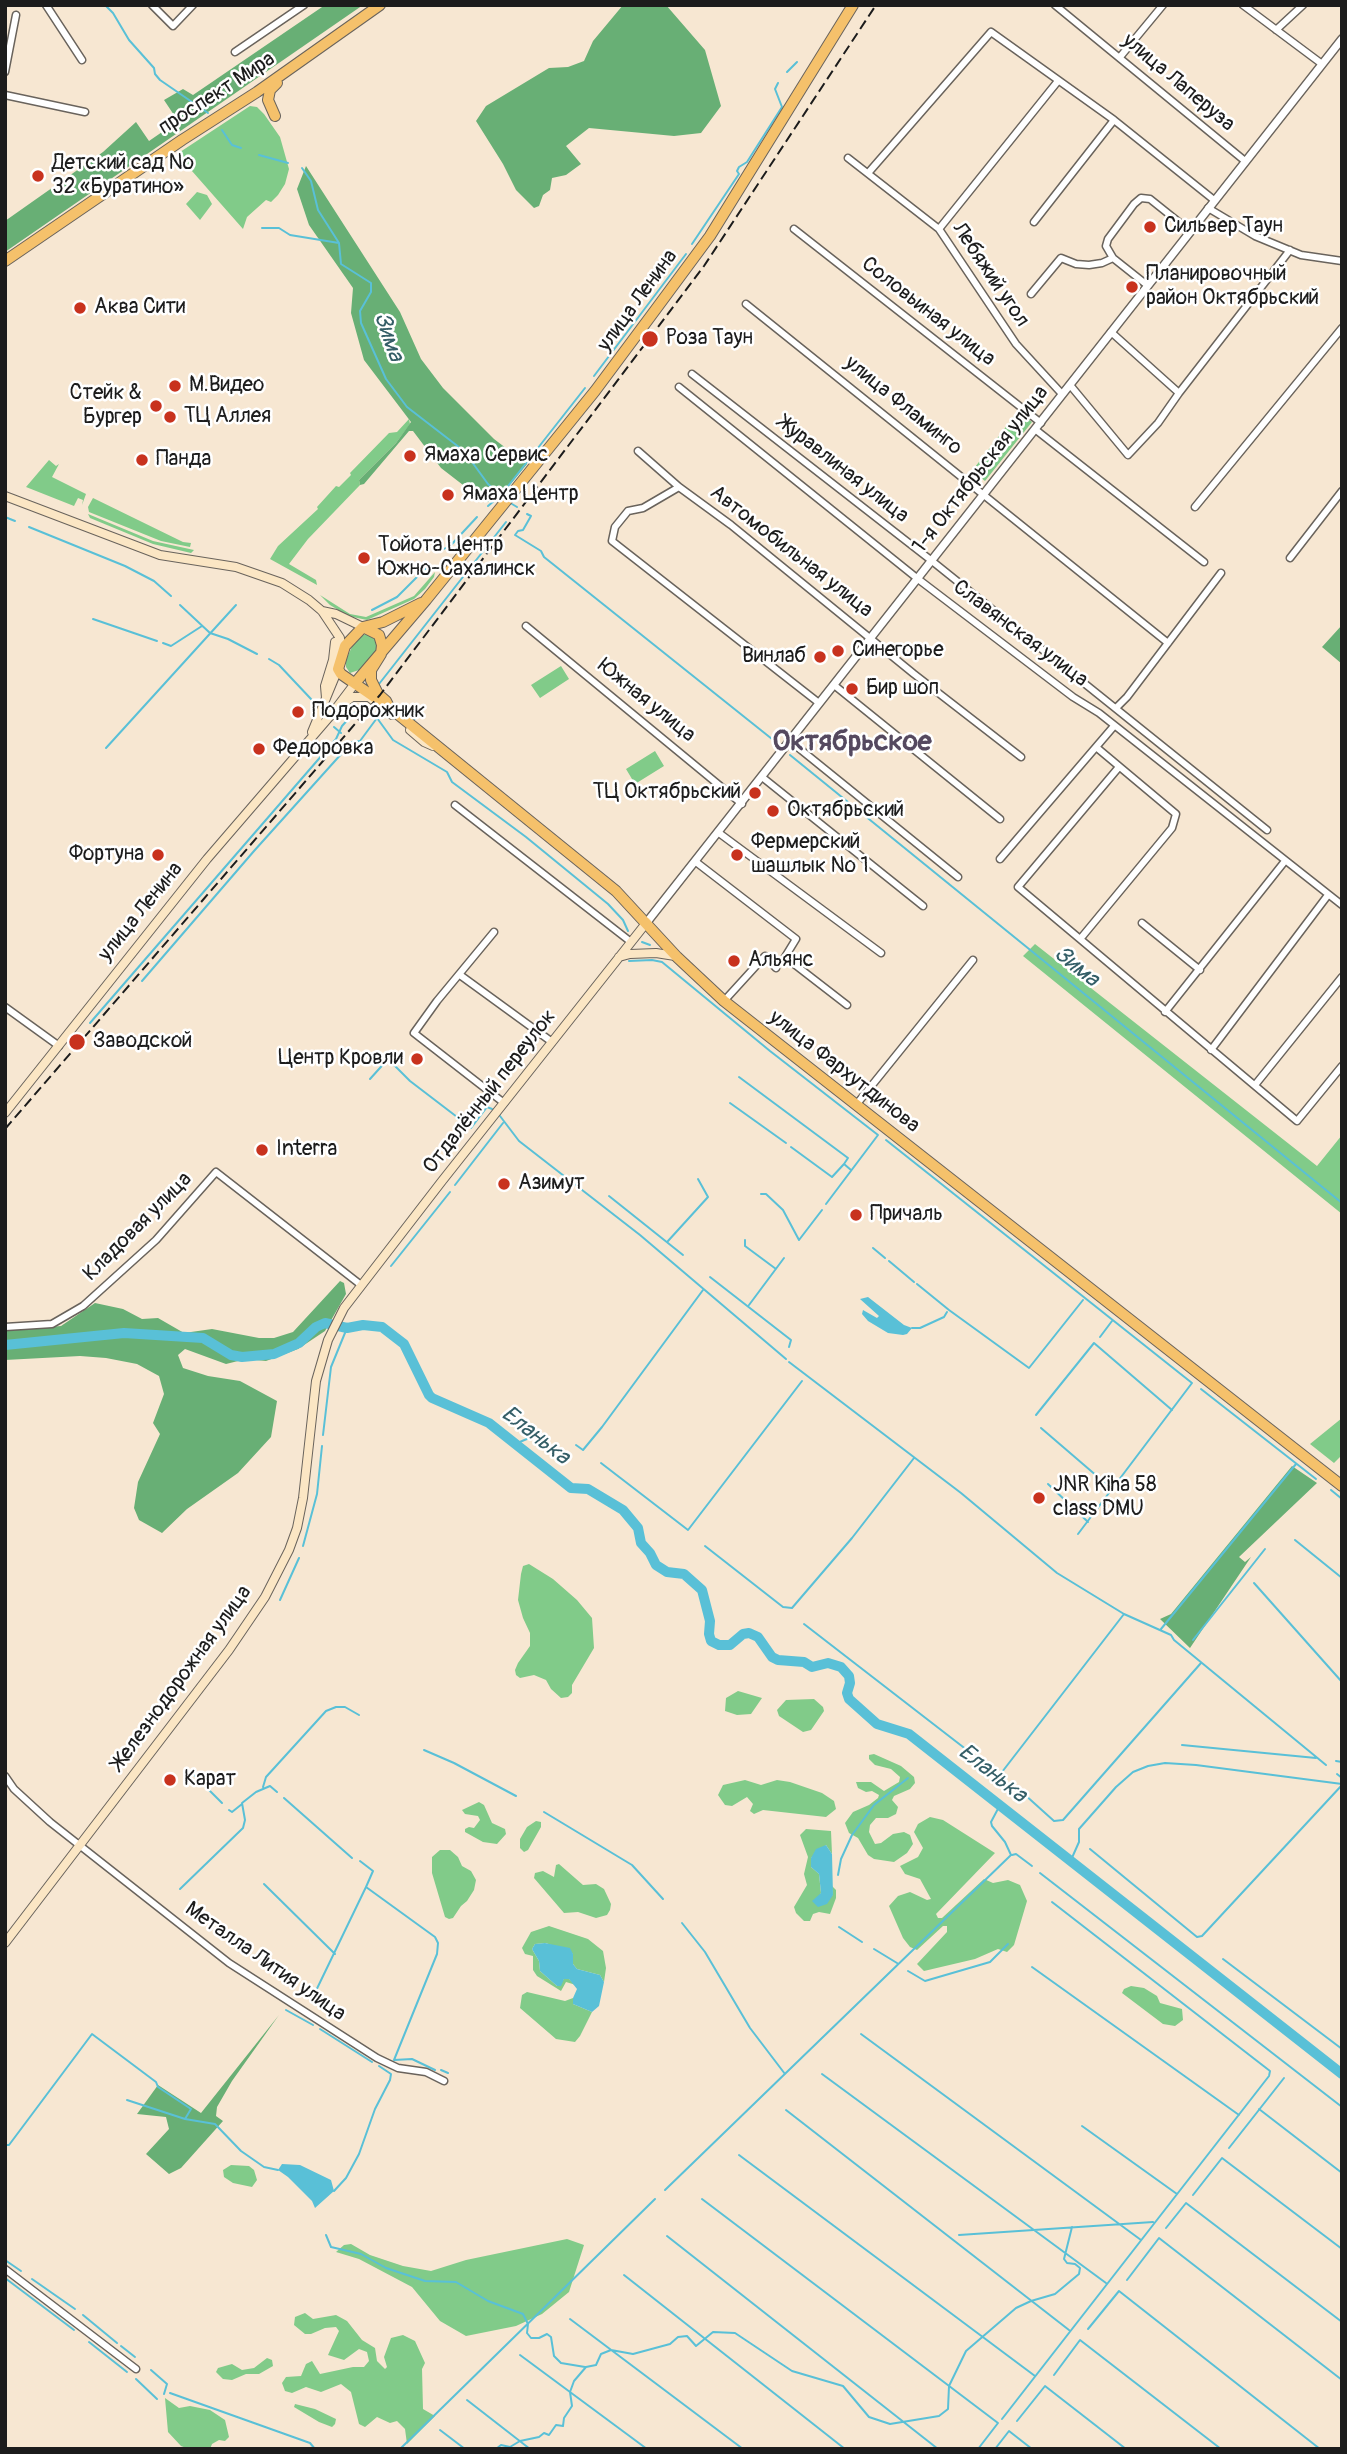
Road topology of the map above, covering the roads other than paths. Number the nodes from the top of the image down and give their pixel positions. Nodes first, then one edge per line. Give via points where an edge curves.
1 (46, 5) edge
2 (152, 5) edge
3 (193, 5) edge
4 (304, 5) edge
5 (380, 5) edge
6 (853, 5) edge
7 (1055, 5) edge
8 (1163, 5) edge
9 (1243, 5) edge
10 (1303, 5) edge
11 (16, 15) dead end
12 (1276, 30) junction
13 (1342, 39) edge
14 (235, 52) dead end
15 (1120, 57) junction
16 (82, 60) dead end
17 (300, 61) junction
18 (1322, 64) junction
19 (5, 72) edge
20 (1058, 81) junction
21 (257, 92) junction
22 (5, 95) edge
23 (85, 112) dead end
24 (223, 114) junction
25 (275, 116) junction
26 (1114, 120) junction
27 (848, 158) dead end
28 (1245, 161) junction
29 (869, 172) junction
30 (1214, 200) junction
31 (1208, 208) junction
32 (1034, 222) dead end
33 (794, 229) dead end
34 (939, 229) junction
35 (1190, 231) junction
36 (1290, 250) junction
37 (1114, 258) junction
38 (5, 261) edge
39 (1342, 261) edge
40 (1147, 285) junction
41 (1031, 294) dead end
42 (746, 304) dead end
43 (1342, 328) edge
44 (1111, 332) junction
45 (692, 374) dead end
46 (1070, 385) junction
47 (679, 387) dead end
48 (1179, 393) junction
49 (1062, 394) junction
50 (1038, 427) junction
51 (638, 451) dead end
52 (679, 486) junction
53 (1342, 491) edge
54 (985, 495) junction
55 (5, 496) edge
56 (1195, 507) dead end
57 (1290, 558) dead end
58 (932, 561) junction
59 (1204, 562) dead end
60 (1221, 573) dead end
61 (918, 579) junction
62 (426, 600) junction
63 (321, 611) junction
64 (526, 626) dead end
65 (363, 627) junction
66 (871, 638) junction
67 (1168, 643) junction
68 (381, 654) junction
69 (339, 664) junction
70 (356, 682) junction
71 (834, 685) junction
72 (326, 698) junction
73 (819, 703) junction
74 (389, 707) junction
75 (1116, 708) junction
76 (331, 715) junction
77 (1114, 726) junction
78 (310, 737) junction
79 (790, 741) junction
80 (1096, 747) junction
81 (440, 749) junction
82 (1021, 757) dead end
83 (1119, 767) junction
84 (762, 777) junction
85 (742, 804) junction
86 (455, 805) dead end
87 (1000, 819) dead end
88 (1267, 830) dead end
89 (719, 833) junction
90 (1000, 859) dead end
91 (1285, 861) junction
92 (696, 862) junction
93 (958, 877) dead end
94 (1328, 895) junction
95 (1342, 905) edge
96 (923, 906) dead end
97 (647, 922) junction
98 (1142, 923) dead end
99 (495, 932) dead end
100 (1081, 938) junction
101 (631, 942) junction
102 (881, 953) dead end
103 (620, 957) junction
104 (677, 957) junction
105 (973, 960) dead end
106 (776, 968) dead end
107 (1200, 970) junction
108 (460, 975) junction
109 (1342, 976) edge
110 (724, 1000) junction
111 (847, 1005) dead end
112 (5, 1007) edge
113 (1166, 1012) junction
114 (552, 1042) junction
115 (59, 1046) junction
116 (1211, 1050) junction
117 (1342, 1066) edge
118 (1255, 1085) junction
119 (504, 1103) junction
120 (856, 1105) junction
121 (6, 1108) edge
122 (361, 1285) junction
123 (5, 1326) edge
124 (1342, 1486) edge
125 (5, 1776) edge
126 (80, 1845) junction
127 (5, 1944) edge
128 (444, 2081) dead end
129 (5, 2269) edge
130 (136, 2369) dead end

1 - 16 street
2 - 3 street via 173,26
4 - 14 street
5 - 17 main road, проспект Мира
6 - 62 main road, улица Ленина via 710,236 595,391
7 - 15 street, улица Лаперуза
8 - 15 street
9 - 12 street
10 - 12 street
11 - 19 street
12 - 18 street
13 - 18 street, 1-я Октябрьская улица
15 - 28 street, улица Лаперуза
17 - 21 main road, проспект Мира
17 - 25 main road via 270,90 268,100
18 - 28 street, 1-я Октябрьская улица
20 - 26 street
20 - 29 street via 991,32
20 - 34 street
21 - 24 main road, проспект Мира
21 - 25 main road
22 - 23 street
24 - 25 main road via 256,99
24 - 38 main road, проспект Мира
26 - 30 street
26 - 32 street
27 - 29 street, Лебяжий угол
28 - 30 street, 1-я Октябрьская улица
29 - 34 street, Лебяжий угол
30 - 31 street, 1-я Октябрьская улица
31 - 35 street, 1-я Октябрьская улица
31 - 36 street
33 - 50 street, Соловьиная улица
34 - 49 street, Лебяжий угол via 1016,344
35 - 37 street via 1150,199 1142,198 1108,239
35 - 40 street, 1-я Октябрьская улица
36 - 39 street
36 - 48 street
37 - 40 street
37 - 41 street via 1089,265 1061,258
40 - 44 street, 1-я Октябрьская улица
42 - 54 street, улица Фламинго
43 - 56 street
44 - 46 street, 1-я Октябрьская улица
44 - 48 street
45 - 58 street, Журавлиная улица
46 - 48 street via 1128,455
46 - 49 street, 1-я Октябрьская улица
47 - 61 street, Славянская улица
49 - 50 street, 1-я Октябрьская улица
50 - 54 street, 1-я Октябрьская улица
50 - 59 street, Соловьиная улица
51 - 52 street, Автомобильная улица
52 - 66 street, Автомобильная улица
52 - 73 street via 643,508 628,511 611,541
53 - 57 street
54 - 58 street, 1-я Октябрьская улица
54 - 67 street, улица Фламинго
55 - 63 main road via 160,555 236,567 269,578
58 - 61 street, 1-я Октябрьская улица
58 - 75 street, Журавлиная улица
60 - 67 street
61 - 66 street, 1-я Октябрьская улица
61 - 77 street, Славянская улица
62 - 65 main road, улица Ленина
62 - 68 main road, улица Ленина
63 - 65 main road
63 - 69 main road via 340,638
63 - 72 main road via 335,641
64 - 85 street, Южная улица
65 - 68 main road via 379,635
65 - 69 main road via 345,646
66 - 71 street, 1-я Октябрьская улица
66 - 82 street, Автомобильная улица
67 - 75 street
68 - 70 main road, улица Ленина
68 - 74 main road, улица Фархутдинова via 371,670 371,680
69 - 70 main road via 344,677
69 - 72 main road, улица Ленина
70 - 74 main road
70 - 76 main road, улица Ленина
71 - 73 street, 1-я Октябрьская улица
71 - 87 street
72 - 78 main road, улица Ленина
73 - 79 street, 1-я Октябрьская улица
74 - 81 main road, улица Фархутдинова
75 - 88 street, Журавлиная улица
76 - 78 main road, улица Ленина
76 - 81 main road via 352,697 369,696 424,742
77 - 80 street
77 - 91 street, Славянская улица
78 - 115 main road, улица Ленина
79 - 84 street, 1-я Октябрьская улица
79 - 93 street
80 - 83 street
80 - 90 street
81 - 97 main road, улица Фархутдинова via 580,861
83 - 100 street via 1176,814 1172,828
83 - 100 street via 1018,887
84 - 85 street, 1-я Октябрьская улица
84 - 96 street
85 - 89 street, 1-я Октябрьская улица
86 - 101 street
89 - 92 street, 1-я Октябрьская улица
89 - 102 street
91 - 94 street, Славянская улица
91 - 107 street
92 - 97 street, 1-я Октябрьская улица
92 - 111 street via 796,939 785,957
94 - 95 street, Славянская улица
94 - 116 street
97 - 101 main road, Отдалённый переулок
97 - 104 main road, улица Фархутдинова
98 - 107 street
99 - 108 street
100 - 113 street
101 - 103 main road, Отдалённый переулок
103 - 104 main road via 656,953
103 - 114 main road, Отдалённый переулок
104 - 110 main road, улица Фархутдинова
105 - 120 street
106 - 110 street via 765,957
107 - 113 street
108 - 114 street
108 - 119 street via 414,1033
109 - 118 street
110 - 120 main road, улица Фархутдинова
112 - 115 street
113 - 116 street
114 - 119 main road, Отдалённый переулок
115 - 121 main road, улица Ленина
116 - 118 street
117 - 118 street via 1297,1121
119 - 122 main road, Отдалённый переулок
120 - 124 main road, улица Фархутдинова
122 - 123 street, Кладовая улица via 216,1172 156,1240 83,1306 52,1324
122 - 126 main road, Железнодорожная улица via 328,1340 316,1381 303,1498 289,1550 265,1597 229,1650
125 - 126 street, Металла Лития улица via 41,1814
126 - 127 main road, Железнодорожная улица
126 - 128 street, Металла Лития улица via 229,1963 319,2023 398,2068 426,2072
129 - 130 street

